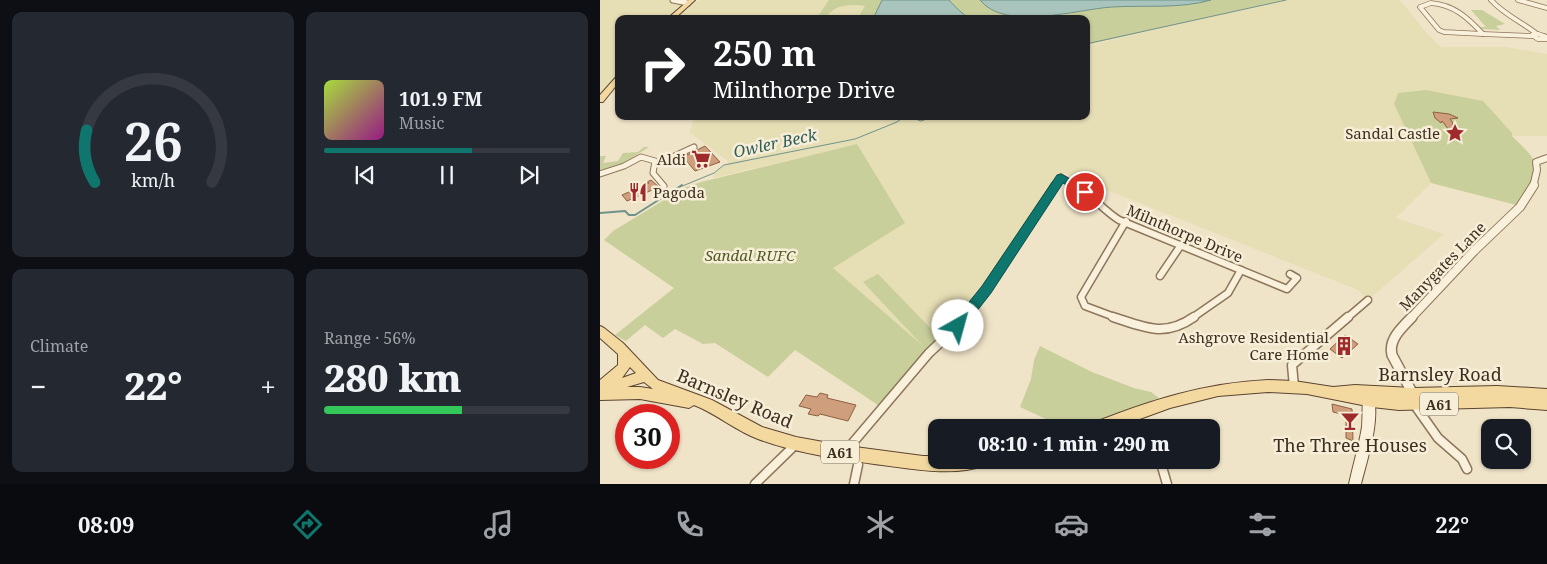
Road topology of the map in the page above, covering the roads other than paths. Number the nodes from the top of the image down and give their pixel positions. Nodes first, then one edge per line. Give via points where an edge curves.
1 (673, 0) edge
2 (1491, 0) edge
3 (1518, 0) edge
4 (690, 1) edge
5 (1528, 1) edge
6 (1416, 2) dead end
7 (1443, 2) edge
8 (1423, 4) junction
9 (1547, 8) edge
10 (674, 15) edge
11 (1483, 34) junction
12 (1535, 35) junction
13 (1547, 38) edge
14 (615, 83) edge
15 (600, 100) edge
16 (694, 147) dead end
17 (1547, 158) edge
18 (654, 161) junction
19 (602, 174) edge
20 (664, 186) dead end
21 (1126, 222) junction
22 (1181, 245) junction
23 (1241, 270) junction
24 (1290, 274) dead end
25 (1160, 276) dead end
26 (1368, 300) dead end
27 (600, 332) edge
28 (624, 352) junction
29 (644, 376) junction
30 (1294, 387) junction
31 (600, 388) edge
32 (600, 394) edge
33 (1547, 396) edge
34 (1368, 397) junction
35 (1415, 401) junction
36 (707, 404) junction
37 (1547, 404) edge
38 (1130, 415) junction
39 (1120, 419) edge
40 (1132, 419) edge
41 (796, 444) junction
42 (844, 453) junction
43 (928, 463) edge
44 (858, 465) dead end
45 (1163, 469) edge
46 (1467, 469) dead end
47 (755, 484) edge
48 (854, 484) edge
49 (1167, 484) edge
50 (1356, 484) edge

1 - 4 street
2 - 12 street via 1499,9 1524,23
3 - 5 street
4 - 10 main road
5 - 9 street
6 - 8 street
7 - 8 street
7 - 11 street via 1460,10
8 - 11 street via 1421,9 1441,31
11 - 12 street
12 - 13 street
14 - 15 main road
16 - 18 street
17 - 35 street, Manygates Lane via 1536,162 1533,189 1520,207 1474,251 1392,341 1392,355
18 - 19 street via 641,157
18 - 20 street via 653,173
21 - 22 street, Milnthorpe Drive
21 - 23 street via 1081,297 1085,306 1097,312 1157,330 1173,328 1188,322 1228,293
21 - 42 street, Milnthorpe Drive via 1114,217 1061,177 958,326 930,353
22 - 23 street, Milnthorpe Drive
22 - 25 street
23 - 24 street, Milnthorpe Drive via 1287,289 1297,278
26 - 30 street via 1292,365
27 - 28 main road, Barnsley Road
28 - 29 main road, Barnsley Road
28 - 31 main road via 624,367
29 - 31 main road
29 - 36 main road, Barnsley Road / A61 via 662,388
30 - 34 main road, Barnsley Road / A61 via 1332,392 1351,399
30 - 38 main road, Barnsley Road / A61 via 1247,386 1209,390
32 - 36 main road, A61 via 640,393
33 - 35 main road, Barnsley Road / A61 via 1494,392
34 - 35 main road, Barnsley Road / A61
34 - 50 main road via 1367,432
35 - 37 main road, Barnsley Road / A61
35 - 46 street via 1438,438 1462,459
36 - 41 main road, Barnsley Road / A61 via 759,433
38 - 39 main road, Barnsley Road / A61
38 - 40 street
41 - 42 main road, Barnsley Road / A61
41 - 47 street
42 - 43 main road, Barnsley Road / A61
44 - 48 street
45 - 49 street

